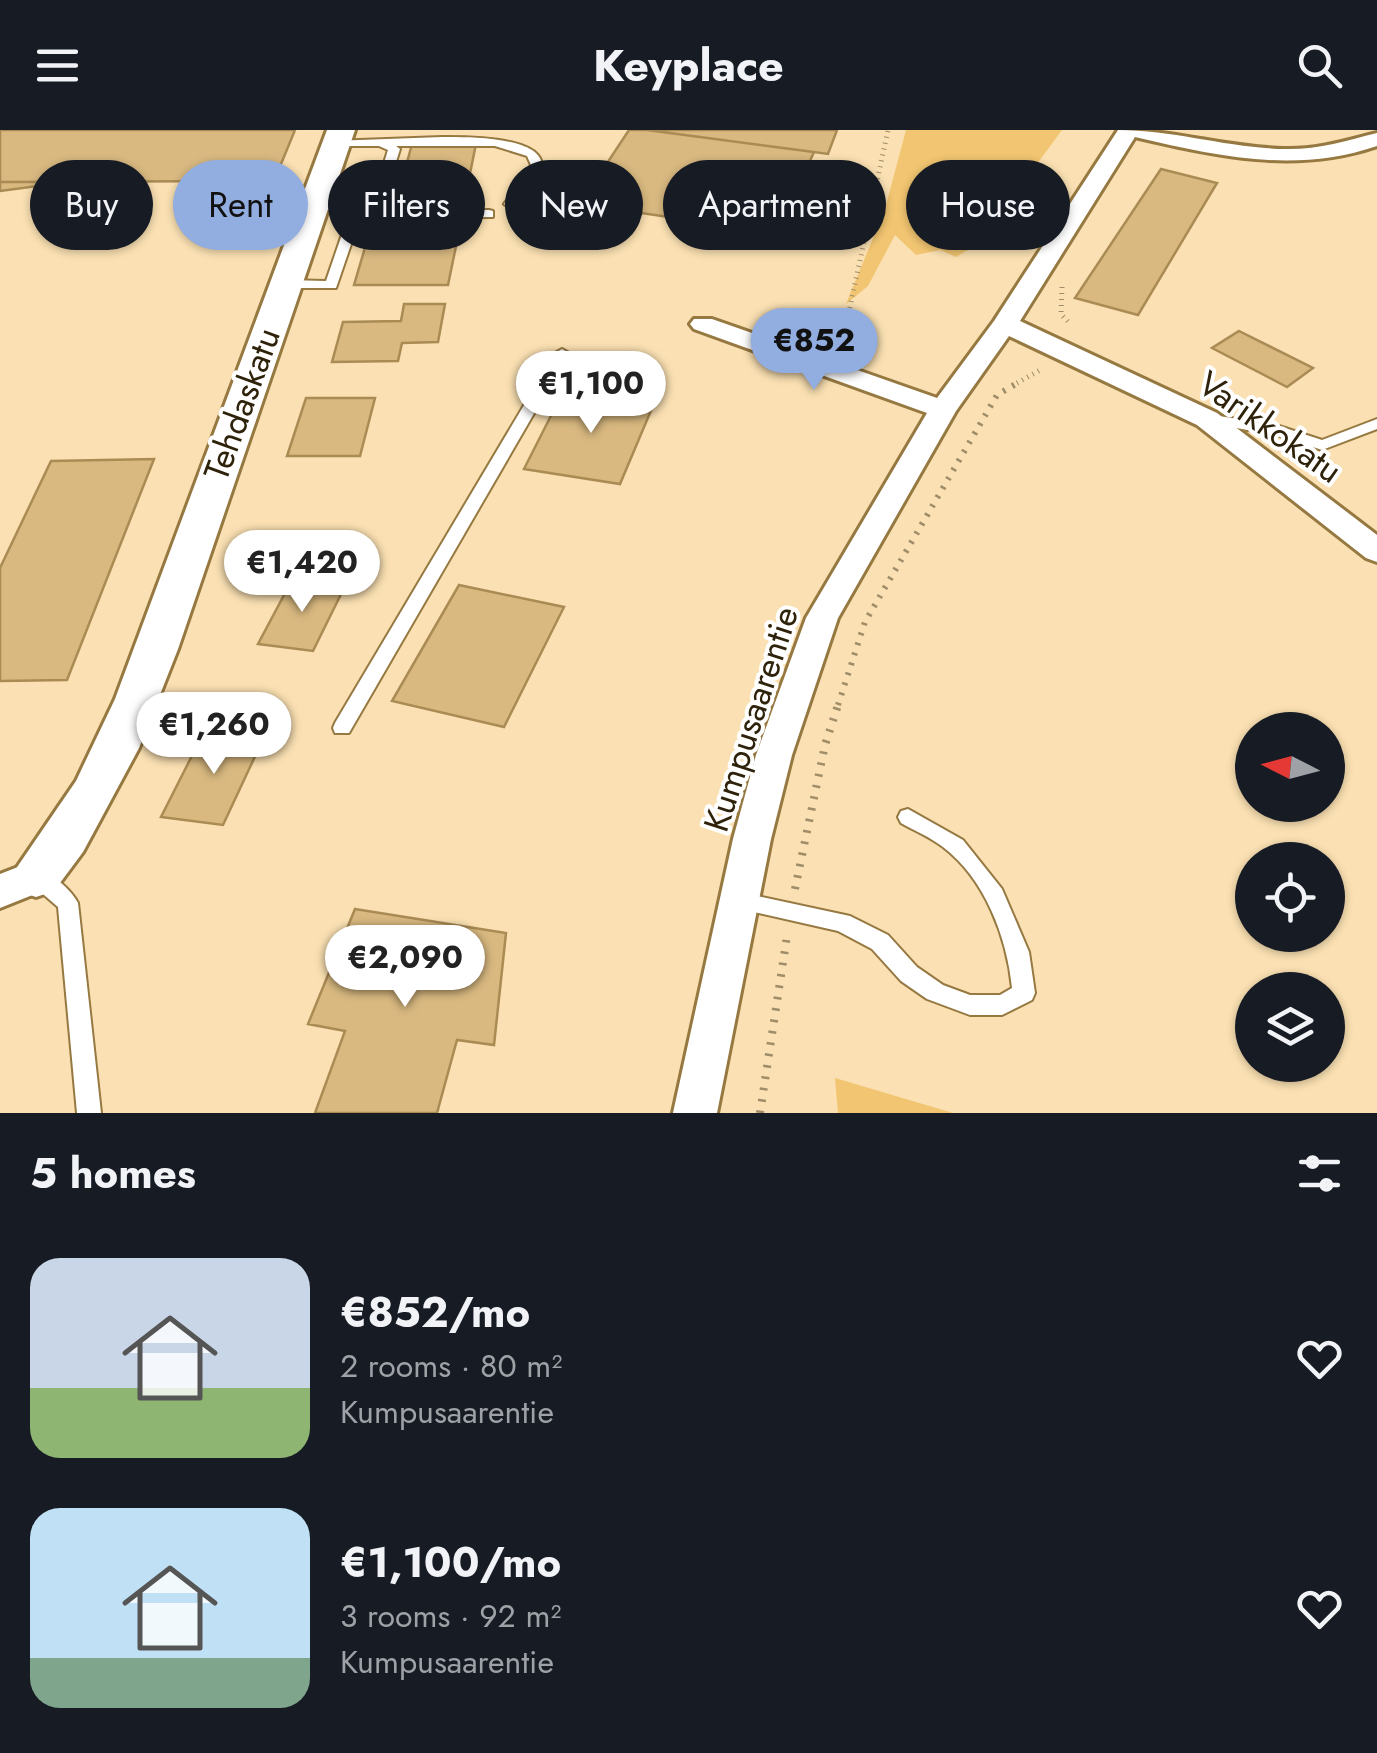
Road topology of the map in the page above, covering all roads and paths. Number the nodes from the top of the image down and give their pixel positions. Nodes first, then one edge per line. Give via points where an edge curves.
1 (888, 130) edge
2 (1130, 130) edge
3 (338, 136) edge
4 (1377, 139) edge
5 (381, 143) junction
6 (537, 160) edge
7 (310, 210) junction
8 (328, 212) edge
9 (485, 214) edge
10 (489, 214) dead end
11 (342, 250) edge
12 (1065, 271) dead end
13 (286, 284) junction
14 (703, 324) dead end
15 (1005, 324) junction
16 (1058, 348) junction
17 (562, 353) dead end
18 (836, 371) junction
19 (944, 409) junction
20 (1207, 419) junction
21 (1377, 424) edge
22 (1377, 552) edge
23 (342, 728) dead end
24 (908, 817) dead end
25 (18, 884) edge
26 (739, 901) junction
27 (790, 912) junction
28 (89, 1113) edge
29 (696, 1113) edge
30 (760, 1113) edge

1 - 18 path
2 - 4 street via 1264,156 1316,156
2 - 15 street, Kumpusaarentie
3 - 5 lane
3 - 7 street, Tehdaskatu
5 - 6 lane via 522,146
5 - 7 lane via 394,149 380,197 363,206
7 - 8 lane
7 - 13 street, Tehdaskatu
9 - 10 lane
11 - 13 lane via 330,285
12 - 16 path via 1058,301 1071,326
13 - 25 street, Tehdaskatu via 134,704 59,850
14 - 18 street
15 - 16 street, Varikkokatu
15 - 19 street, Kumpusaarentie
16 - 20 street, Varikkokatu
16 - 27 path via 1044,368 997,395 865,622 825,744
17 - 23 lane
18 - 19 street
19 - 26 street, Kumpusaarentie via 822,618 774,755
20 - 21 lane via 1322,444
20 - 22 street, Varikkokatu
24 - 27 lane via 955,845 990,892 1012,927 1024,993 1002,1006 970,1005 922,983 880,942 842,923
25 - 28 lane, Tehdaskatu via 68,904
26 - 27 lane
26 - 29 street, Kumpusaarentie
27 - 30 path

